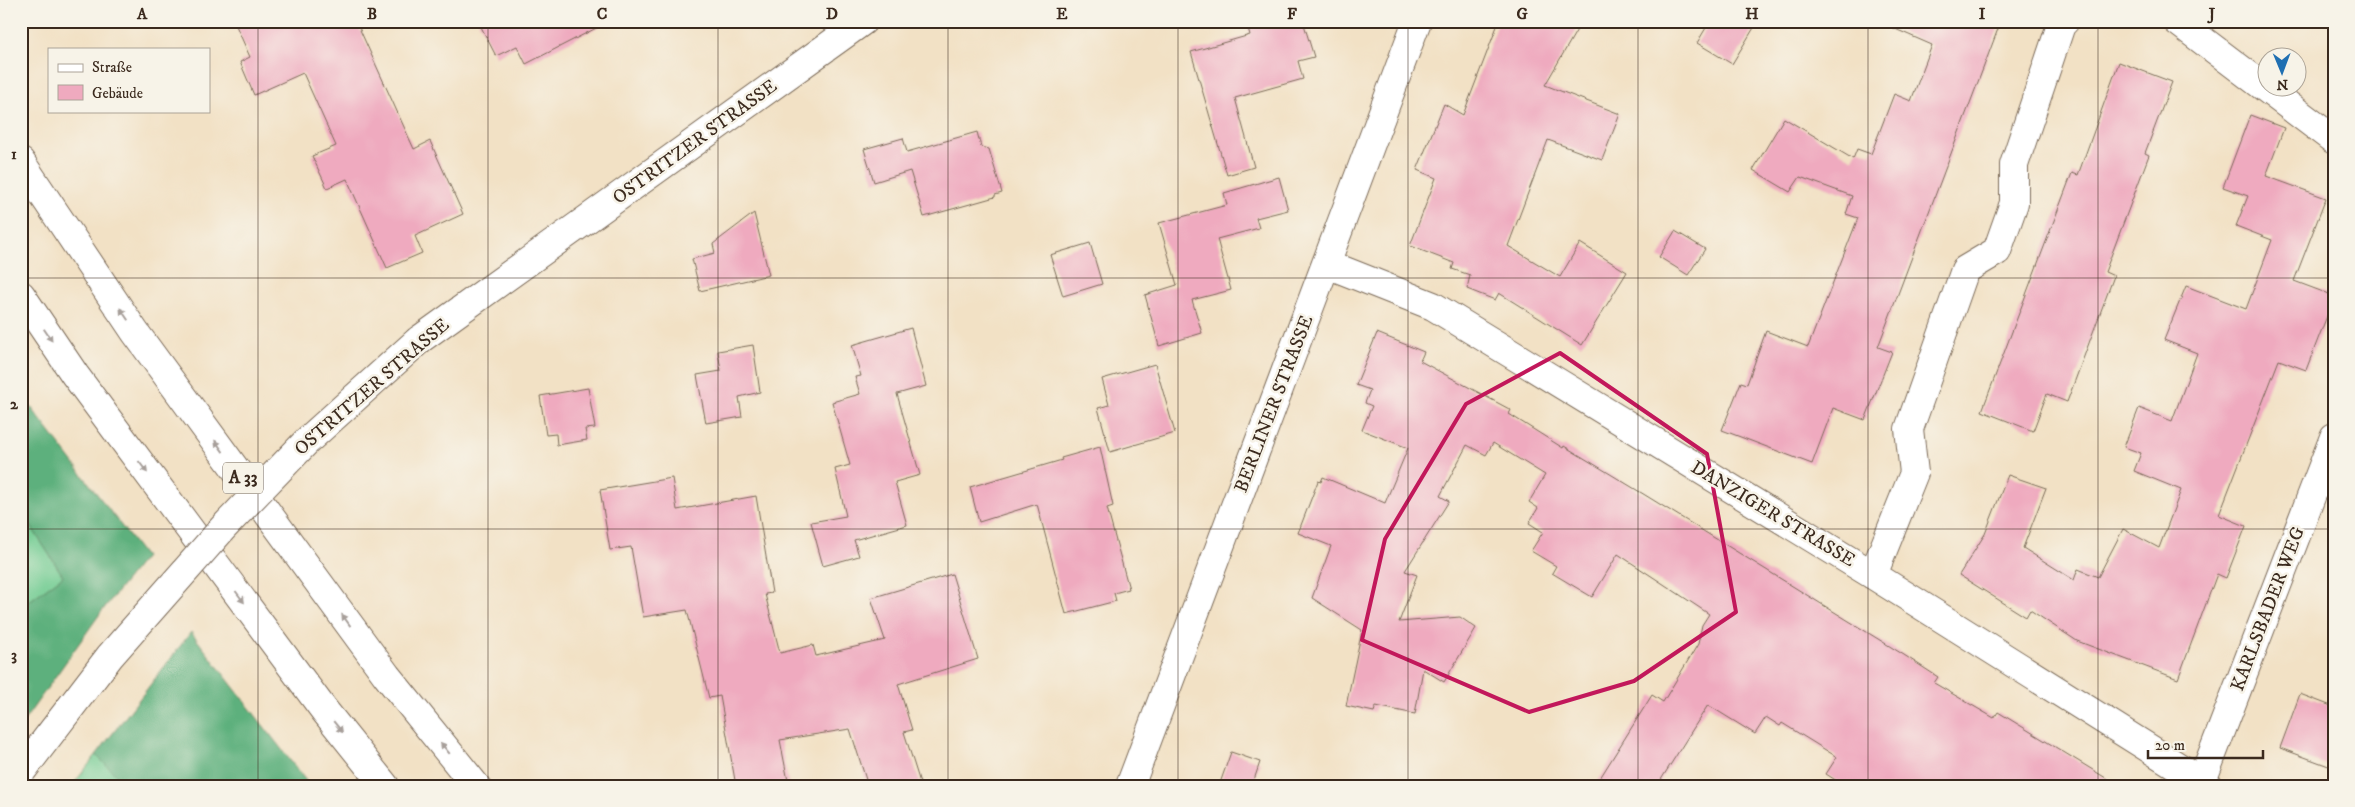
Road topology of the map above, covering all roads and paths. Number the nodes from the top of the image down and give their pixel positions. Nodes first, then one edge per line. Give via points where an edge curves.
1 (863, 21) edge
2 (1417, 21) edge
3 (2065, 21) edge
4 (2177, 21) edge
5 (2334, 140) edge
6 (21, 162) edge
7 (1327, 264) junction
8 (21, 294) edge
9 (2334, 437) edge
10 (1873, 576) junction
11 (21, 772) edge
12 (2206, 784) edge
13 (385, 786) edge
14 (476, 786) edge
15 (1130, 786) edge

1 - 11 main road, OSTRITZER STRASSE, bridge via 419,340 307,441 223,528 110,656
2 - 7 main road, BERLINER STRASSE
3 - 10 main road via 2014,165 2014,203 1997,251 1965,270 1909,430 1914,473
4 - 5 main road
14 -> 6 main road, A 33 via 387,676 165,372
7 - 10 main road, DANZIGER STRASSE via 1433,306
7 - 15 main road, BERLINER STRASSE
8 -> 13 main road via 81,383 324,710
9 - 12 main road, KARLSBADER WEG
10 - 12 main road, DANZIGER STRASSE

